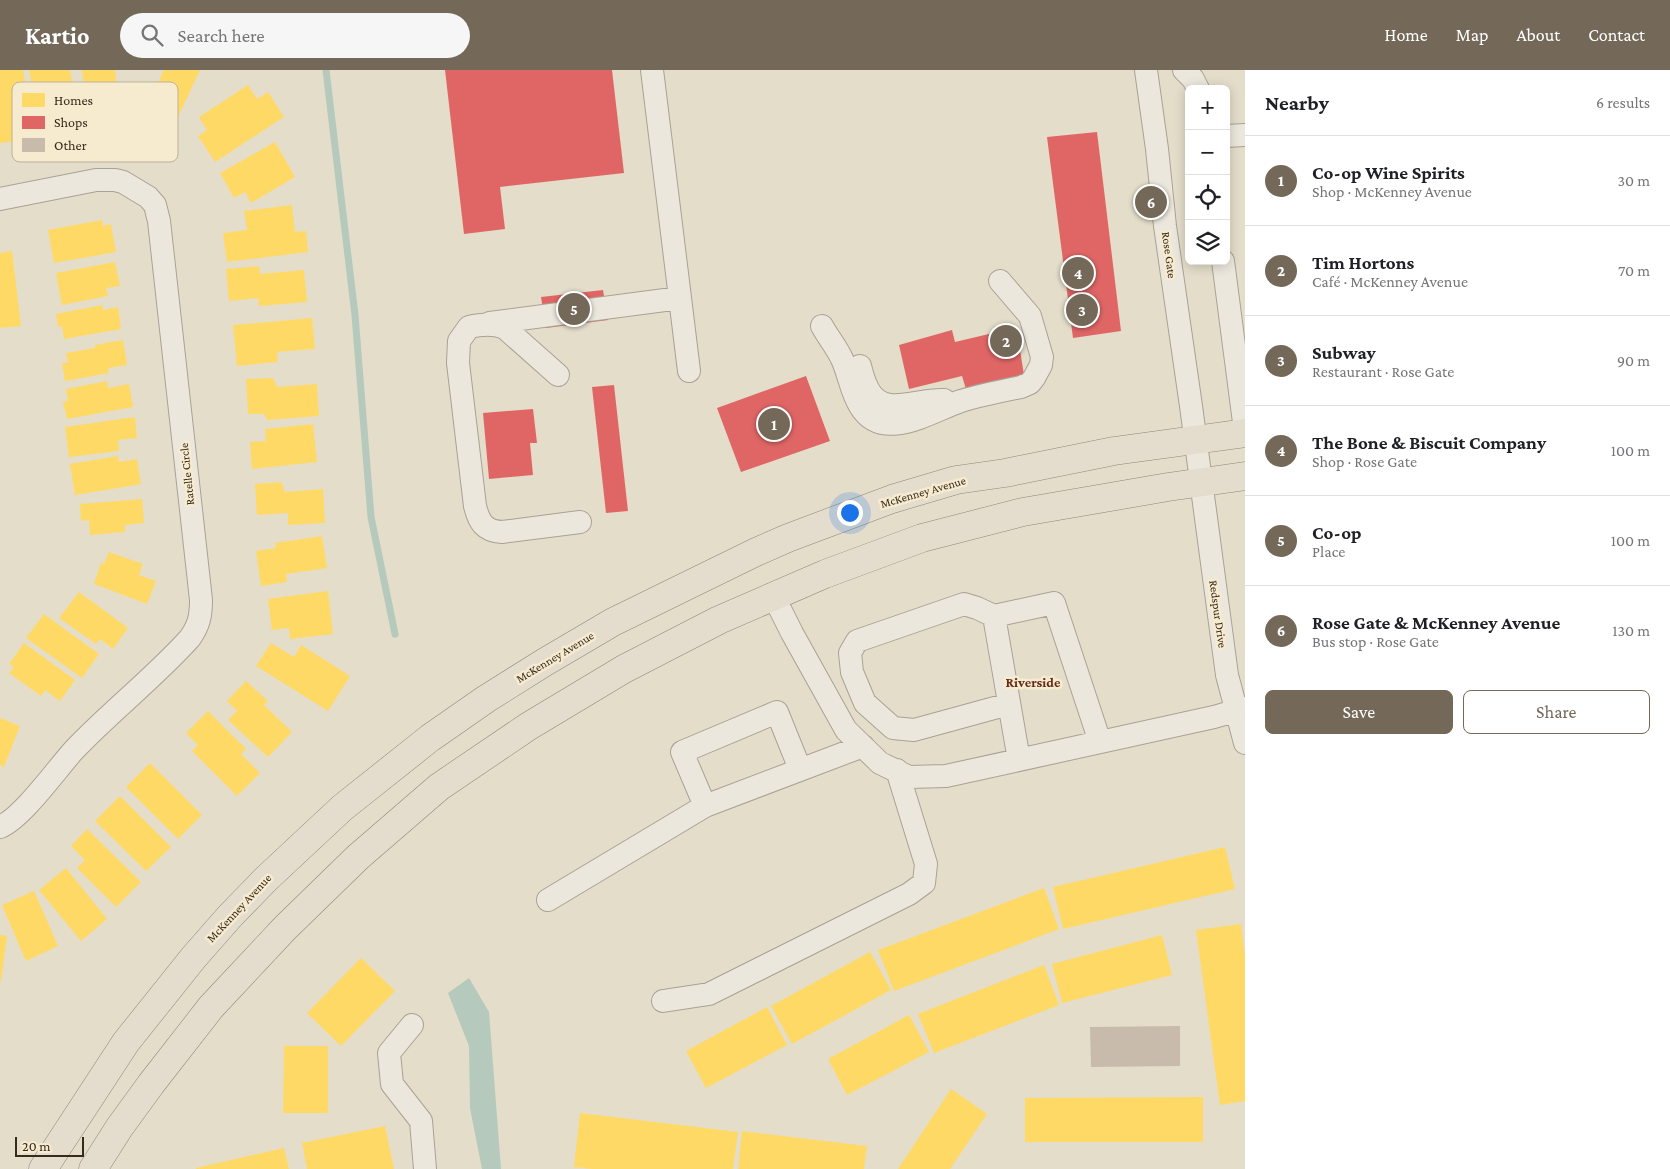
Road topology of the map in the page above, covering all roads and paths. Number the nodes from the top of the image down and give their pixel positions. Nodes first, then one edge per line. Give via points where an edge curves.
1 (652, 70) edge
2 (1146, 70) edge
3 (1184, 70) edge
4 (1198, 70) edge
5 (1197, 85) edge
6 (1199, 85) edge
7 (1245, 135) edge
8 (1230, 136) edge
9 (0, 199) edge
10 (1224, 265) edge
11 (1000, 282) dead end
12 (680, 298) junction
13 (480, 324) junction
14 (828, 324) dead end
15 (689, 371) dead end
16 (558, 375) dead end
17 (1245, 432) edge
18 (1195, 440) junction
19 (1245, 476) edge
20 (1201, 482) junction
21 (580, 522) dead end
22 (774, 597) junction
23 (994, 616) junction
24 (1009, 704) junction
25 (1240, 709) edge
26 (1100, 742) junction
27 (1245, 743) edge
28 (863, 746) junction
29 (1019, 760) junction
30 (800, 769) junction
31 (897, 770) junction
32 (705, 806) junction
33 (0, 827) edge
34 (548, 900) dead end
35 (663, 1001) dead end
36 (412, 1024) dead end
37 (43, 1169) edge
38 (93, 1169) edge
39 (425, 1169) edge

1 - 12 street
2 - 18 street, Rose Gate
3 - 5 street
4 - 6 street
7 - 8 street
9 - 33 street, Ratelle Circle via 96,180 115,180 142,193 155,205 202,600 201,616 190,638 74,750 8,824
10 - 17 street
11 - 14 street via 1030,316 1042,357 1030,383 960,402 909,422 887,424 877,421 860,407
12 - 13 street
12 - 15 street
13 - 16 street via 505,328
13 - 21 street via 469,327 463,334 458,352 478,519 493,531 502,532
17 - 18 main road, McKenney Avenue
18 - 20 street, Rose Gate
18 - 37 main road, McKenney Avenue via 956,480 892,499 788,538 683,587 613,622 486,699 430,738 342,808 230,916 126,1042
19 - 20 main road
20 - 22 main road via 1023,512 922,538
20 - 25 street, Redspur Drive via 1226,675
22 - 28 street via 846,730
22 - 38 main road via 719,620 624,669 529,726 432,794 351,864 211,1007 151,1084
23 - 24 street
23 - 24 street via 964,604 856,641 850,653 852,672 865,703 894,728 914,730
23 - 26 street via 1054,603
24 - 29 street
25 - 26 street
25 - 27 street, Redspur Drive
26 - 29 street
28 - 30 street
28 - 31 street via 880,763
29 - 31 street via 946,776 909,777
30 - 32 street
30 - 32 street via 777,712 682,752
31 - 35 street via 926,864 924,883 909,894 709,994
32 - 34 street
36 - 39 street via 389,1053 392,1084 420,1121

